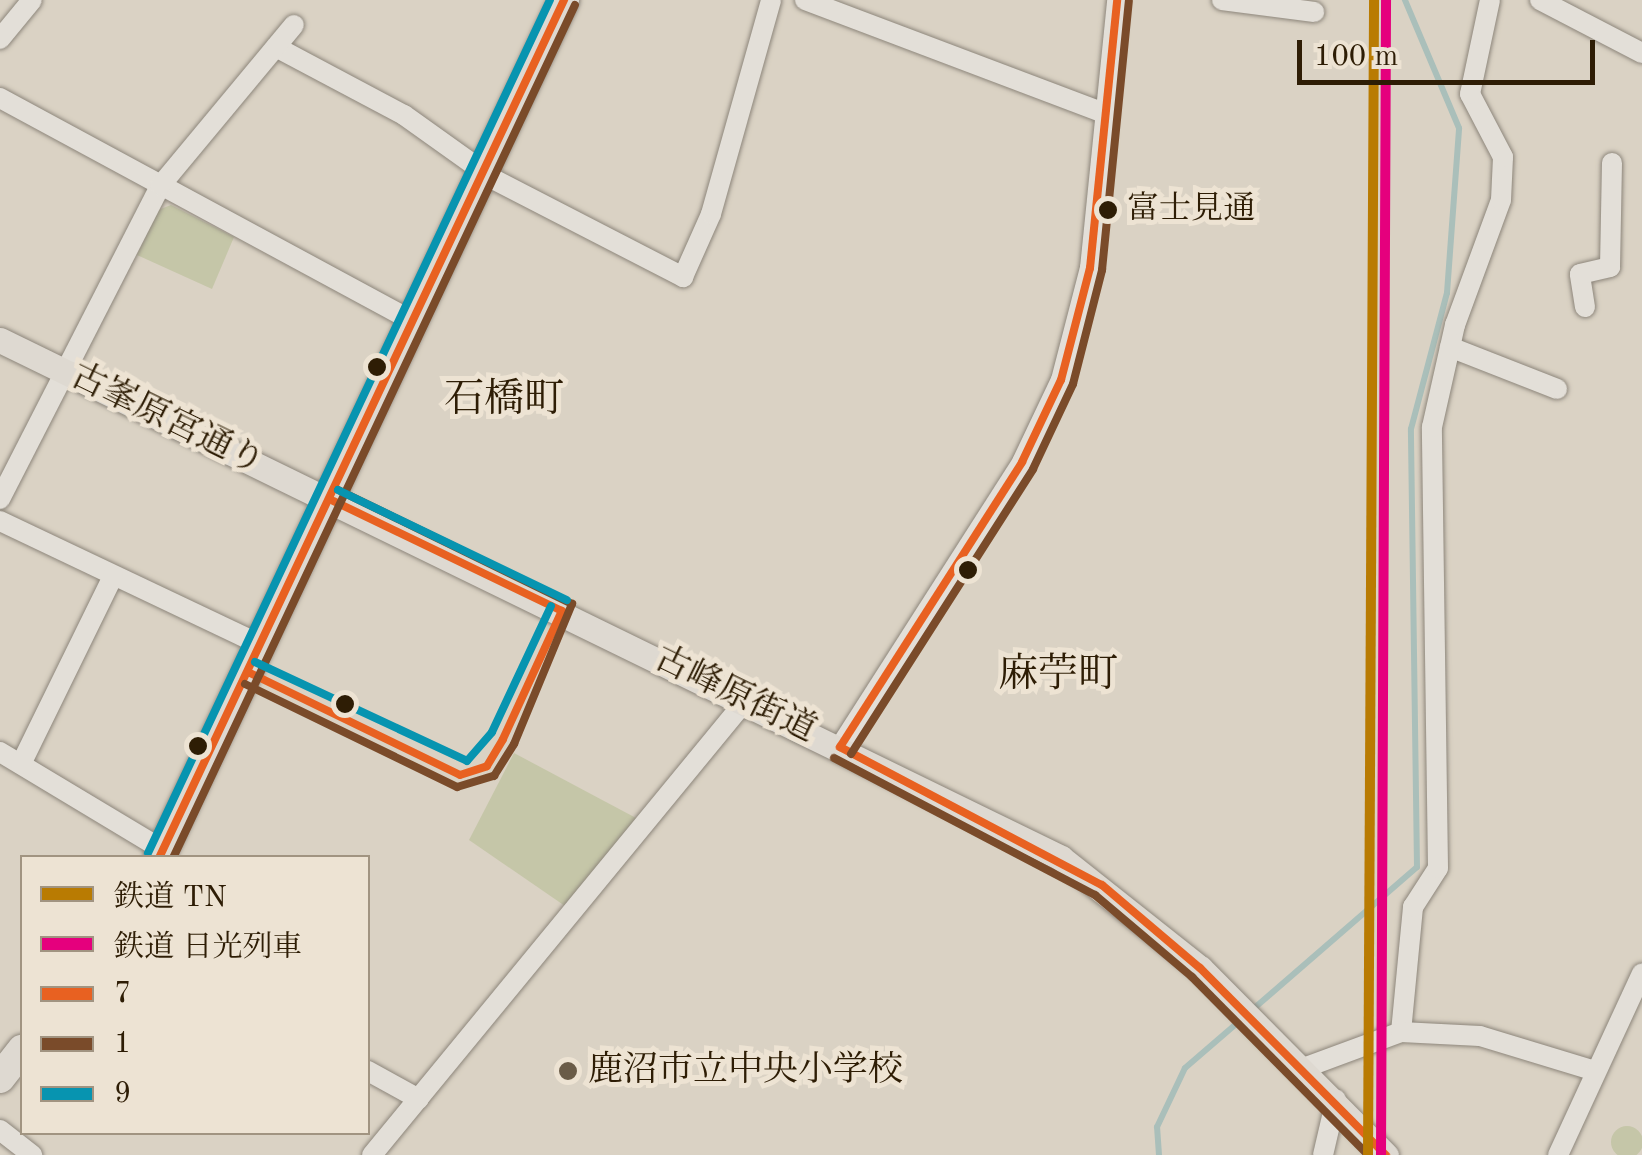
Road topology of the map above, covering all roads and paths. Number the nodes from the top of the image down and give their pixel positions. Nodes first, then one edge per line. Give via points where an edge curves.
1 (32, 0) edge
2 (564, 0) edge
3 (772, 0) edge
4 (805, 0) edge
5 (1117, 0) edge
6 (1222, 0) edge
7 (1490, 0) edge
8 (1540, 0) edge
9 (849, 8) edge
10 (1314, 12) dead end
11 (294, 25) dead end
12 (0, 38) edge
13 (276, 46) junction
14 (1642, 53) edge
15 (0, 98) edge
16 (1106, 114) junction
17 (1612, 163) dead end
18 (481, 169) junction
19 (160, 185) junction
20 (1585, 308) dead end
21 (413, 321) junction
22 (0, 340) edge
23 (1450, 347) junction
24 (66, 371) junction
25 (1557, 388) dead end
26 (0, 499) edge
27 (333, 501) junction
28 (0, 522) edge
29 (113, 576) junction
30 (263, 646) junction
31 (746, 700) junction
32 (840, 746) junction
33 (0, 752) edge
34 (21, 764) junction
35 (161, 854) edge
36 (1642, 973) edge
37 (1401, 1032) junction
38 (20, 1053) edge
39 (1300, 1069) junction
40 (1592, 1070) junction
41 (370, 1071) edge
42 (0, 1078) edge
43 (419, 1099) junction
44 (1336, 1099) junction
45 (0, 1130) edge
46 (32, 1155) edge
47 (372, 1155) edge
48 (1323, 1155) edge
49 (1386, 1155) edge
50 (1558, 1155) edge

1 - 12 street
2 - 18 highway
3 - 18 street via 711,214 683,277
4 - 9 street
5 - 16 street
6 - 10 street
7 - 23 street via 1470,94 1503,157 1501,200
8 - 14 street
9 - 16 street
11 - 13 street
13 - 18 street via 404,115
13 - 19 street
15 - 19 street
16 - 32 street via 1085,298 1049,410
17 - 20 street via 1610,267 1580,274
18 - 21 highway
19 - 21 street
19 - 24 street
21 - 27 highway
22 - 24 main road, 古峯原宮通り
23 - 25 street
23 - 37 street via 1432,426 1438,868 1413,908
24 - 26 street
24 - 27 main road, 古峯原宮通り
27 - 30 highway
27 - 31 main road, 古峰原街道
28 - 29 street
29 - 30 street
29 - 34 street
30 - 35 highway
31 - 32 main road, 古峰原街道
31 - 43 street
32 - 39 main road, 古峰原街道 via 1102,885
33 - 34 street
34 - 35 street
36 - 40 street
37 - 39 street
37 - 40 street via 1480,1036
38 - 42 highway
39 - 44 main road, 古峰原街道
40 - 50 street
41 - 43 street
43 - 47 street
44 - 48 street
44 - 49 main road, 古峰原街道
45 - 46 street

